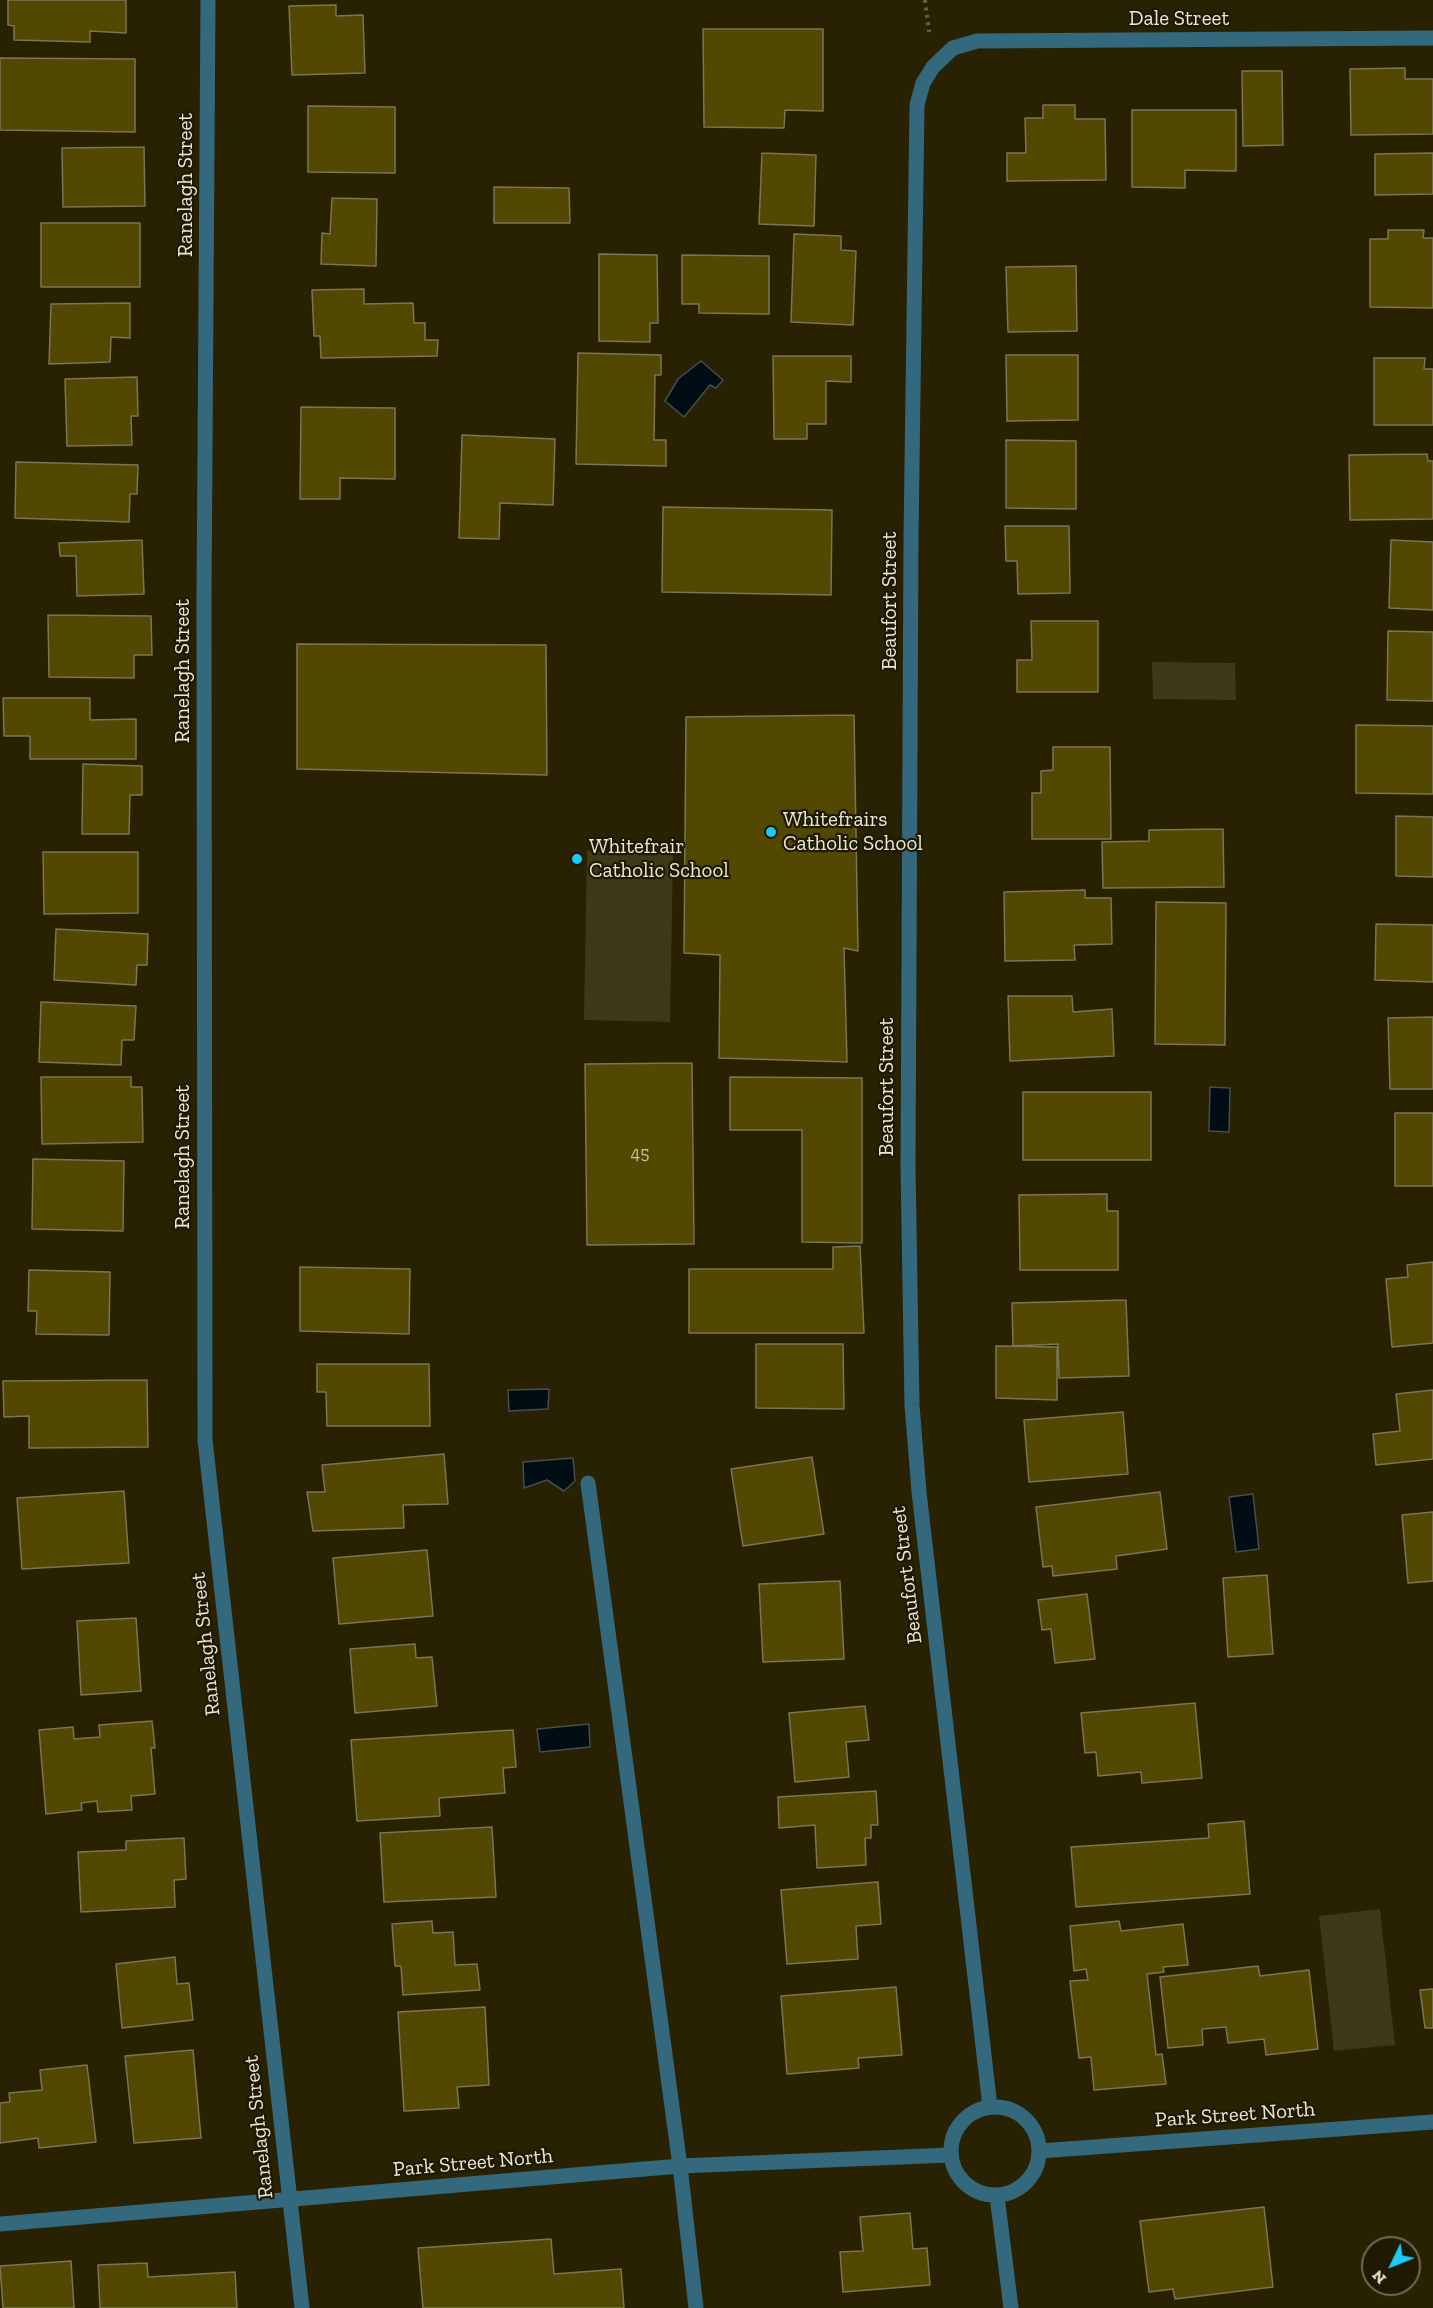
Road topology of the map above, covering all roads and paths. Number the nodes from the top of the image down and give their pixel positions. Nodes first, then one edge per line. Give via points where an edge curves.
1 (208, 0) edge
2 (1433, 38) edge
3 (933, 67) joint
4 (588, 1483) dead end
5 (990, 2107) junction
6 (1433, 2122) edge
7 (1040, 2151) junction
8 (950, 2155) junction
9 (680, 2166) junction
10 (997, 2196) junction
11 (289, 2201) junction
12 (0, 2224) edge
13 (302, 2308) edge
14 (696, 2308) edge
15 (1011, 2308) edge

1 - 11 street, Ranelagh Street via 205,1440
2 - 3 street, Dale Street via 978,41 953,48
3 - 5 street, Beaufort Street via 923,83 917,105 908,1155 912,1405
4 - 9 street
5 - 7 street via 1009,2109 1028,2120
5 - 8 street via 973,2112 962,2122 952,2140
6 - 7 street, Park Street North
7 - 10 street via 1038,2166 1029,2181 1016,2192
8 - 9 street, Park Street North
8 - 10 street via 956,2173 972,2190
9 - 11 street, Park Street North
9 - 14 street
10 - 15 street
11 - 12 street, Park Street North
11 - 13 street, Ranelagh Street

